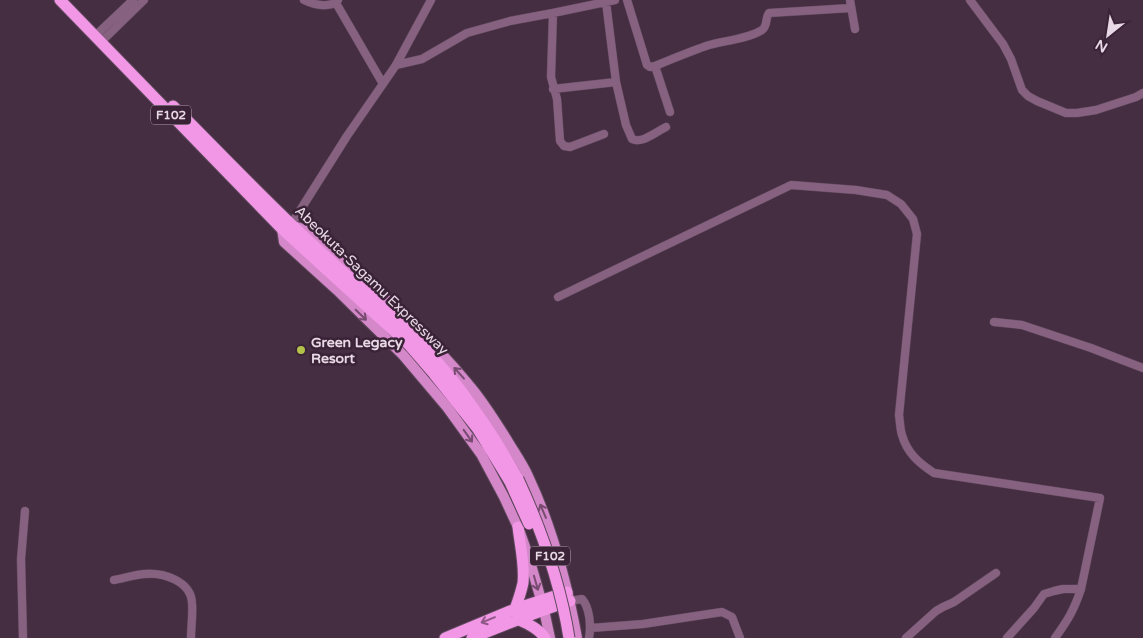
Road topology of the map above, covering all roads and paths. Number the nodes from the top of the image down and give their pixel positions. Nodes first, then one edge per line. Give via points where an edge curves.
1 (60, 0) edge
2 (68, 0) edge
3 (133, 0) edge
4 (144, 0) edge
5 (304, 0) edge
6 (431, 0) edge
7 (615, 0) edge
8 (627, 0) edge
9 (970, 0) edge
10 (337, 2) edge
11 (606, 2) junction
12 (850, 4) edge
13 (553, 13) junction
14 (856, 29) dead end
15 (100, 37) junction
16 (396, 66) junction
17 (655, 66) junction
18 (616, 82) junction
19 (383, 84) junction
20 (553, 89) junction
21 (1143, 93) edge
22 (670, 112) dead end
23 (666, 127) dead end
24 (604, 134) dead end
25 (287, 228) junction
26 (558, 296) dead end
27 (994, 322) dead end
28 (1143, 368) edge
29 (514, 480) junction
30 (25, 511) dead end
31 (518, 527) junction
32 (996, 573) dead end
33 (114, 580) dead end
34 (1081, 589) junction
35 (568, 596) junction
36 (543, 605) junction
37 (516, 614) junction
38 (591, 628) junction
39 (22, 638) edge
40 (191, 638) edge
41 (445, 638) edge
42 (472, 638) edge
43 (545, 638) edge
44 (550, 638) edge
45 (561, 638) edge
46 (569, 638) edge
47 (577, 638) edge
48 (589, 638) edge
49 (740, 638) edge
50 (906, 638) edge
51 (1007, 638) edge
52 (1055, 638) edge

1 - 15 highway, Abeokuta-Sagamu Expressway / F102
2 - 15 highway, Abeokuta-Sagamu Expressway / F102
3 - 15 street
4 - 15 street
5 - 10 street via 324,5
6 - 16 street
7 - 11 street
8 - 17 street via 647,65
9 - 21 street via 1003,44 1022,90 1037,101 1066,113 1077,113 1096,110
10 - 19 street
11 - 13 street
11 - 18 street
12 - 14 street
12 - 17 street via 769,13 763,29 705,46
13 - 16 street via 467,33 422,59
13 - 20 street via 550,77
15 - 25 highway, Abeokuta-Sagamu Expressway / F102
16 - 19 street
17 - 22 street
18 - 20 street
18 - 23 street via 632,139 641,140
19 - 25 street
20 - 24 street via 557,99 560,141 564,146 570,147
25 - 29 highway, Abeokuta-Sagamu Expressway / F102 via 409,345 477,428
25 -> 31 main road via 284,242 403,355 447,407 481,454
35 -> 25 main road via 545,517 527,474 497,423 469,385 396,308 307,230
26 - 34 street via 791,184 887,195 901,204 913,219 917,234 899,415 901,434 908,449 919,463 934,473 1100,498
27 - 28 street via 1022,324
29 - 45 highway, Abeokuta-Sagamu Expressway / F102, bridge via 543,560
29 - 46 highway, Abeokuta-Sagamu Expressway / F102, bridge via 531,506 550,557
30 - 39 street via 21,559
31 -> 36 main road
31 - 37 highway via 523,581
32 - 50 street via 936,611
33 - 40 street via 145,574 166,577 184,585 192,602
34 - 51 street via 1054,590 1044,594
34 - 52 street via 1074,608
35 - 36 highway
35 - 38 street via 582,599 586,604
35 - 47 main road
36 - 37 highway
36 - 44 main road
37 -> 41 highway
37 - 42 highway via 506,625
37 - 43 highway
38 - 48 street
38 - 49 street via 722,612 732,617

